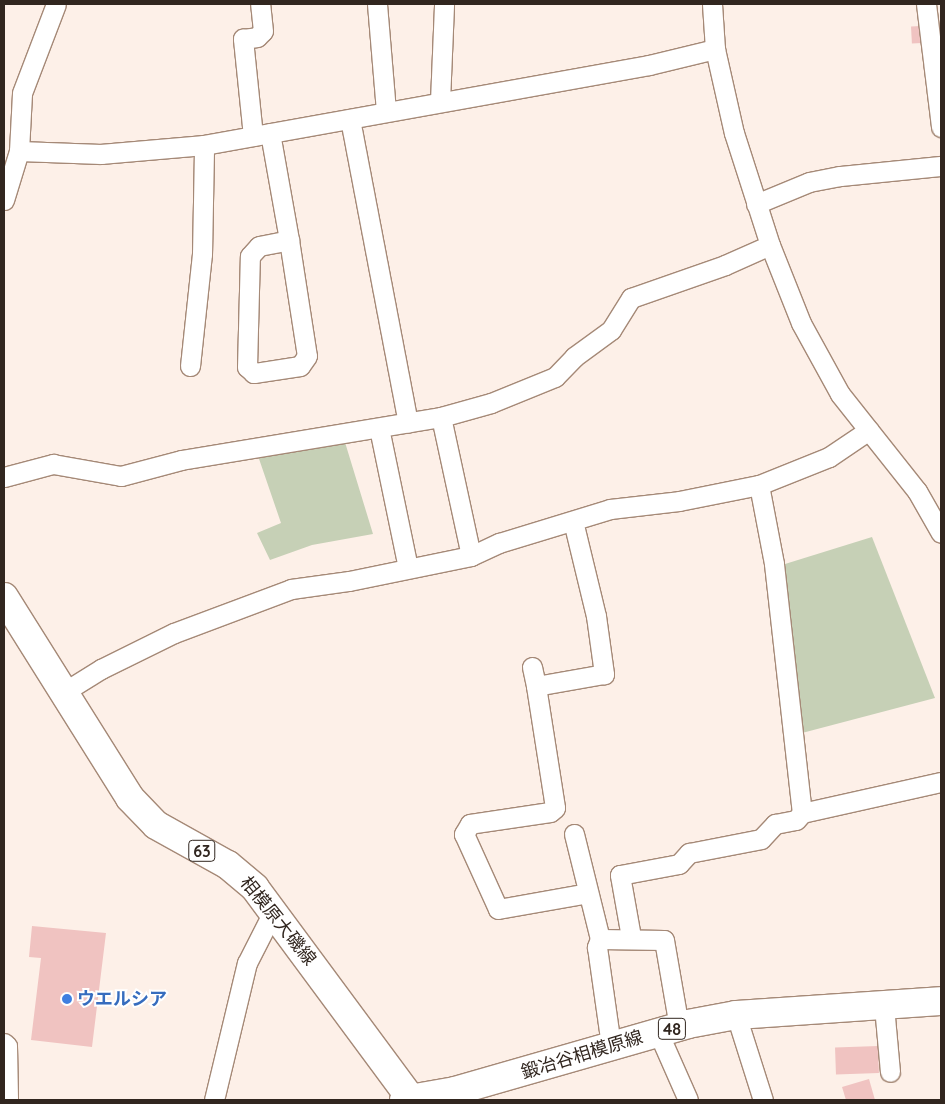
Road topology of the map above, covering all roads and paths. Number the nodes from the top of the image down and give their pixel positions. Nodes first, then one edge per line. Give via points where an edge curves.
1 (56, 4) edge
2 (260, 4) edge
3 (377, 4) edge
4 (444, 4) edge
5 (712, 4) edge
6 (926, 4) edge
7 (715, 49) junction
8 (440, 101) junction
9 (386, 111) junction
10 (350, 119) junction
11 (941, 127) edge
12 (262, 135) junction
13 (204, 144) junction
14 (19, 151) junction
15 (941, 166) edge
16 (4, 200) edge
17 (756, 204) junction
18 (289, 240) junction
19 (770, 245) junction
20 (190, 366) dead end
21 (441, 418) junction
22 (408, 422) junction
23 (379, 428) junction
24 (869, 430) junction
25 (4, 476) edge
26 (759, 485) junction
27 (933, 501) edge
28 (572, 521) junction
29 (941, 532) edge
30 (471, 556) junction
31 (408, 568) junction
32 (4, 598) edge
33 (532, 667) dead end
34 (536, 686) junction
35 (64, 692) junction
36 (941, 782) edge
37 (802, 813) junction
38 (574, 834) dead end
39 (588, 893) junction
40 (274, 910) junction
41 (631, 938) junction
42 (600, 939) junction
43 (941, 1001) edge
44 (884, 1006) junction
45 (736, 1015) junction
46 (669, 1030) junction
47 (4, 1043) edge
48 (611, 1045) junction
49 (890, 1072) dead end
50 (8, 1100) edge
51 (214, 1100) edge
52 (409, 1100) edge
53 (688, 1100) edge
54 (763, 1100) edge

1 - 14 street via 22,93
2 - 12 street via 263,31 257,37 243,38
3 - 9 street
4 - 8 street
5 - 7 street
6 - 11 street
7 - 8 street via 649,65
7 - 17 street via 734,133
8 - 9 street
9 - 10 street
10 - 12 street
10 - 22 street
12 - 13 street
12 - 18 street
13 - 14 street via 100,154
13 - 20 street via 202,254
14 - 16 street
15 - 17 street via 809,182
17 - 19 street
18 - 18 street via 306,361 300,366 254,373 247,367 250,256 260,246
19 - 21 street via 717,268 631,298 611,330 574,357 549,381
19 - 24 street via 820,363
21 - 22 street
21 - 30 street
22 - 23 street
23 - 25 street via 181,460 121,476 53,464
23 - 31 street
24 - 26 street via 829,457
24 - 27 street
26 - 28 street via 680,501 610,509
26 - 37 street via 774,564
27 - 29 street
28 - 30 street via 499,543
28 - 34 street via 596,616 604,674
30 - 31 street
31 - 35 street via 350,581 291,589 266,598 174,633 101,669
32 - 35 main road, 相模原大磯線 / 63
33 - 34 street
34 - 39 street via 555,808 550,812 470,824 464,834 498,909
35 - 40 main road, 相模原大磯線 / 63 via 130,798 145,814 156,825 235,869
36 - 37 street
37 - 41 street via 796,820 775,824 761,839 689,853 679,864 620,874
38 - 39 street
39 - 42 street
40 - 51 street via 247,963
40 - 52 main road, 相模原大磯線 / 63
41 - 42 street
41 - 46 street via 664,940
42 - 48 street via 597,947
43 - 44 main road, 鍛冶谷相模原線 / 48
44 - 45 main road, 鍛冶谷相模原線 / 48 via 804,1008
44 - 49 street
45 - 46 main road, 鍛冶谷相模原線 / 48
45 - 54 street
46 - 48 main road, 鍛冶谷相模原線 / 48
46 - 53 street
47 - 50 street via 7,1046
48 - 52 main road, 鍛冶谷相模原線 / 48 via 498,1080

